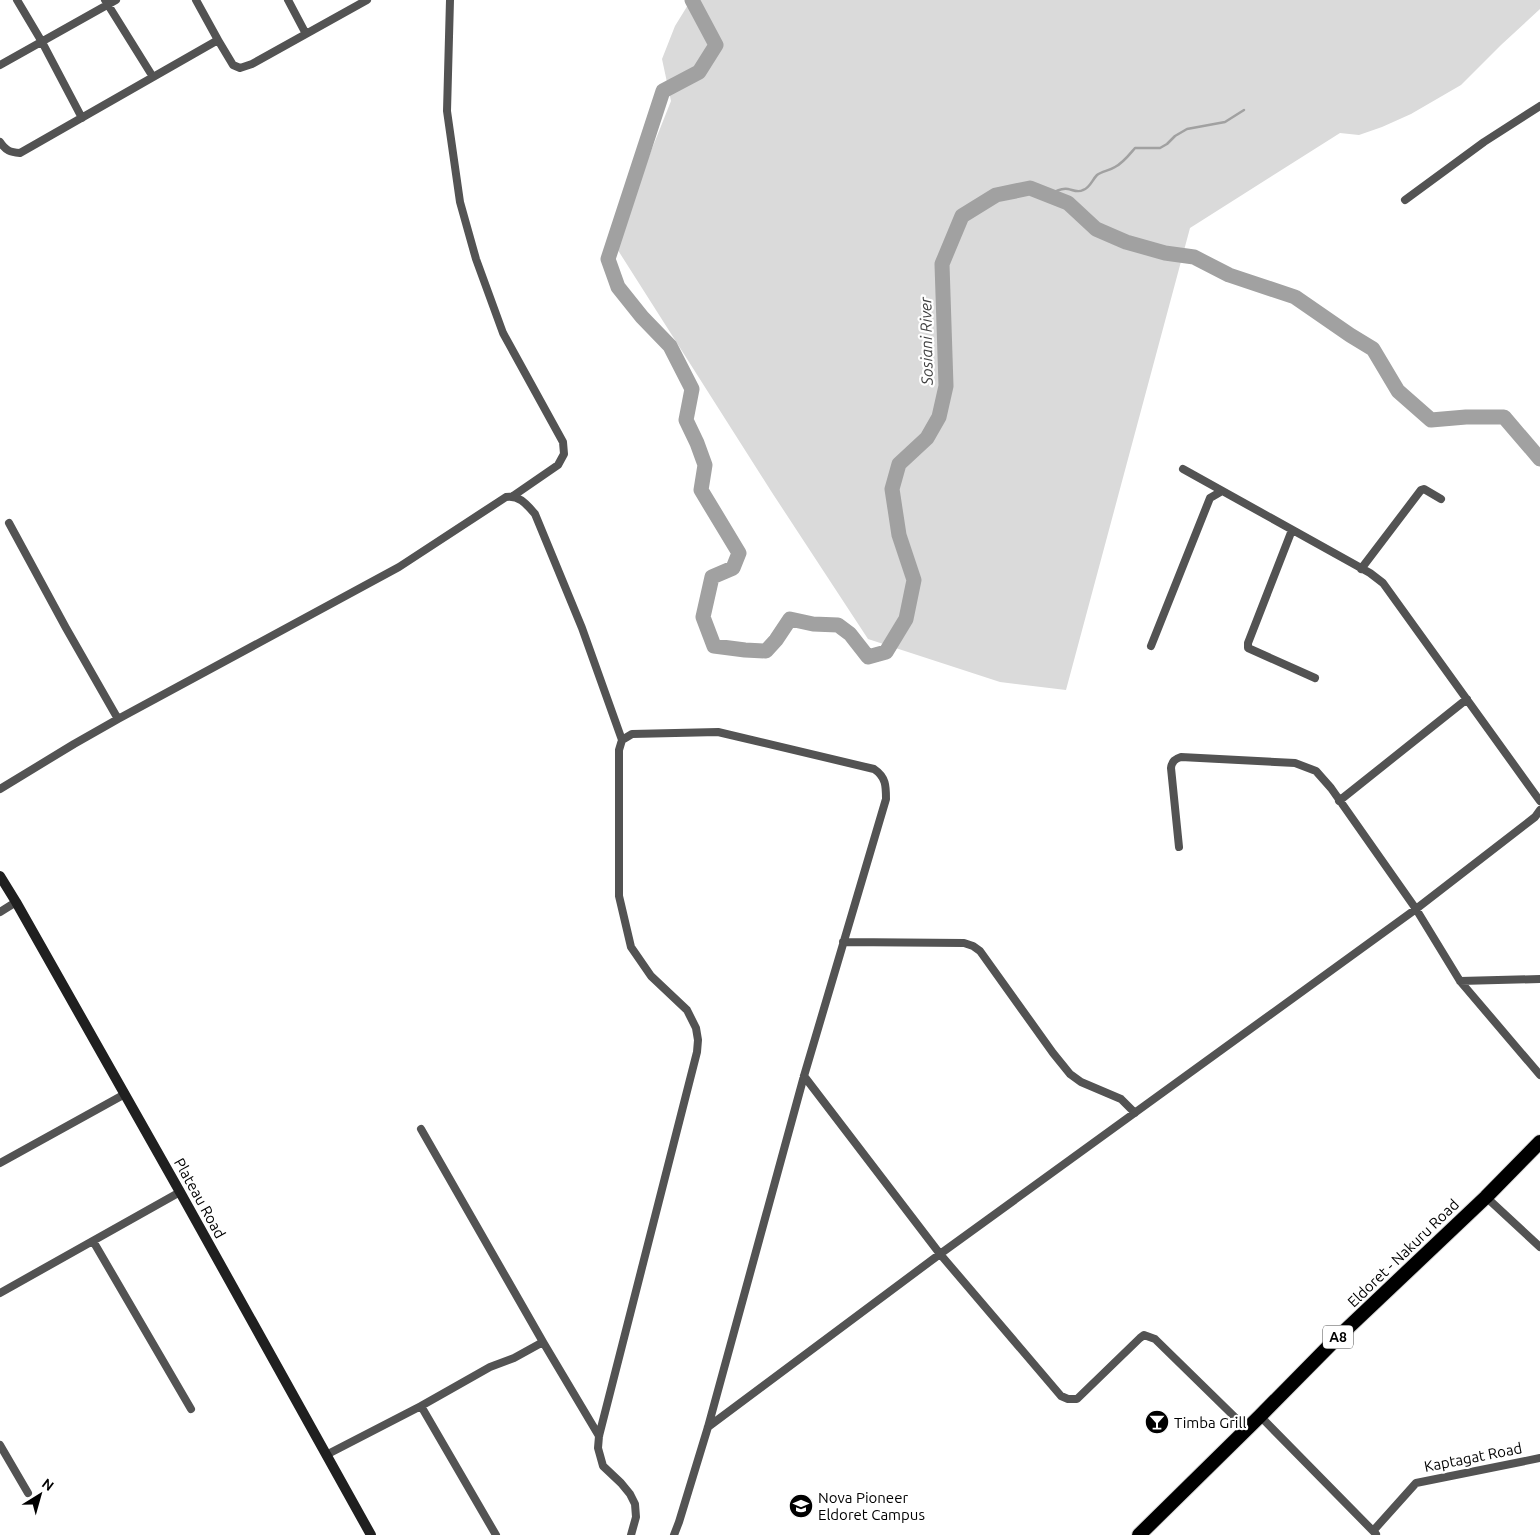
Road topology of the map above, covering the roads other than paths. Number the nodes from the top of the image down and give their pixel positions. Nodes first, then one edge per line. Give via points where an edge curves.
1 (17, 0) edge
2 (116, 0) edge
3 (196, 0) edge
4 (288, 0) edge
5 (367, 0) edge
6 (450, 0) edge
7 (106, 2) edge
8 (306, 34) junction
9 (218, 40) junction
10 (42, 42) junction
11 (0, 65) edge
12 (153, 77) junction
13 (1540, 106) edge
14 (82, 118) junction
15 (0, 142) edge
16 (1405, 200) dead end
17 (1183, 469) dead end
18 (1222, 491) junction
19 (513, 496) junction
20 (1441, 499) dead end
21 (9, 523) dead end
22 (1292, 530) junction
23 (1361, 569) junction
24 (1152, 646) dead end
25 (1315, 678) dead end
26 (1467, 699) junction
27 (118, 719) junction
28 (622, 740) junction
29 (0, 789) edge
30 (1339, 801) junction
31 (1540, 801) edge
32 (1540, 810) edge
33 (1179, 847) dead end
34 (0, 876) edge
35 (16, 902) junction
36 (1416, 909) junction
37 (0, 912) edge
38 (844, 942) junction
39 (1540, 980) edge
40 (1460, 981) junction
41 (1540, 1074) edge
42 (804, 1076) junction
43 (124, 1094) junction
44 (1135, 1113) junction
45 (421, 1129) dead end
46 (1540, 1142) edge
47 (0, 1163) edge
48 (180, 1192) junction
49 (1486, 1196) junction
50 (93, 1241) junction
51 (1540, 1247) edge
52 (940, 1254) junction
53 (0, 1294) edge
54 (542, 1342) junction
55 (421, 1406) junction
56 (191, 1409) dead end
57 (1260, 1416) junction
58 (708, 1427) junction
59 (1247, 1429) junction
60 (599, 1436) junction
61 (0, 1445) edge
62 (326, 1455) junction
63 (1540, 1458) edge
64 (28, 1493) dead end
65 (1375, 1533) edge
66 (371, 1535) edge
67 (496, 1535) edge
68 (631, 1535) edge
69 (674, 1535) edge
70 (1138, 1535) edge

1 - 10 street
2 - 7 street
3 - 9 street
4 - 8 street
5 - 8 street
6 - 19 street via 447,111 460,202 476,259 503,333 563,442 564,454 558,465
7 - 10 street
7 - 12 street
8 - 9 street via 240,68 230,62
9 - 12 street
10 - 11 street
10 - 14 street
12 - 14 street
13 - 16 street
14 - 15 street via 20,153 5,150
17 - 18 street
18 - 22 street
18 - 24 street via 1210,498
19 - 27 street via 506,497 398,567
19 - 28 street via 535,514 582,628
20 - 23 street via 1421,490
21 - 27 street
22 - 23 street
22 - 25 street via 1248,648
23 - 26 street via 1383,583
26 - 30 street
26 - 31 street
27 - 29 street
28 - 38 street via 632,734 718,732 861,765 880,773 886,785 886,799
28 - 60 street via 619,750 618,896 630,947 651,976 686,1010 696,1028 698,1040
30 - 33 street via 1316,772 1295,763 1175,759 1170,768
30 - 36 street
32 - 36 street
34 - 35 street, Plateau Road
35 - 37 street
35 - 43 street, Plateau Road
36 - 40 street
36 - 44 street
38 - 42 street
38 - 44 street via 964,943 973,946 980,951 1070,1074 1120,1099
39 - 40 street
40 - 41 street
42 - 52 street
42 - 58 street
43 - 47 street
43 - 48 street, Plateau Road
44 - 52 street
45 - 54 street
46 - 49 highway, Eldoret - Nakuru Road / A8
48 - 50 street
48 - 62 street, Plateau Road
49 - 51 street
49 - 57 highway, Eldoret - Nakuru Road / A8
50 - 53 street
50 - 56 street
52 - 58 street
52 - 59 street via 1060,1396 1077,1399 1144,1335 1155,1338
54 - 55 street
54 - 60 street
55 - 62 street
55 - 67 street
57 - 59 highway, Eldoret - Nakuru Road / A8
57 - 65 street
58 - 69 street
59 - 70 highway, Eldoret - Nakuru Road / A8
60 - 68 street via 602,1466 630,1494 635,1504 636,1517
61 - 64 street
62 - 66 street, Plateau Road
63 - 65 street, Kaptagat Road via 1418,1482

